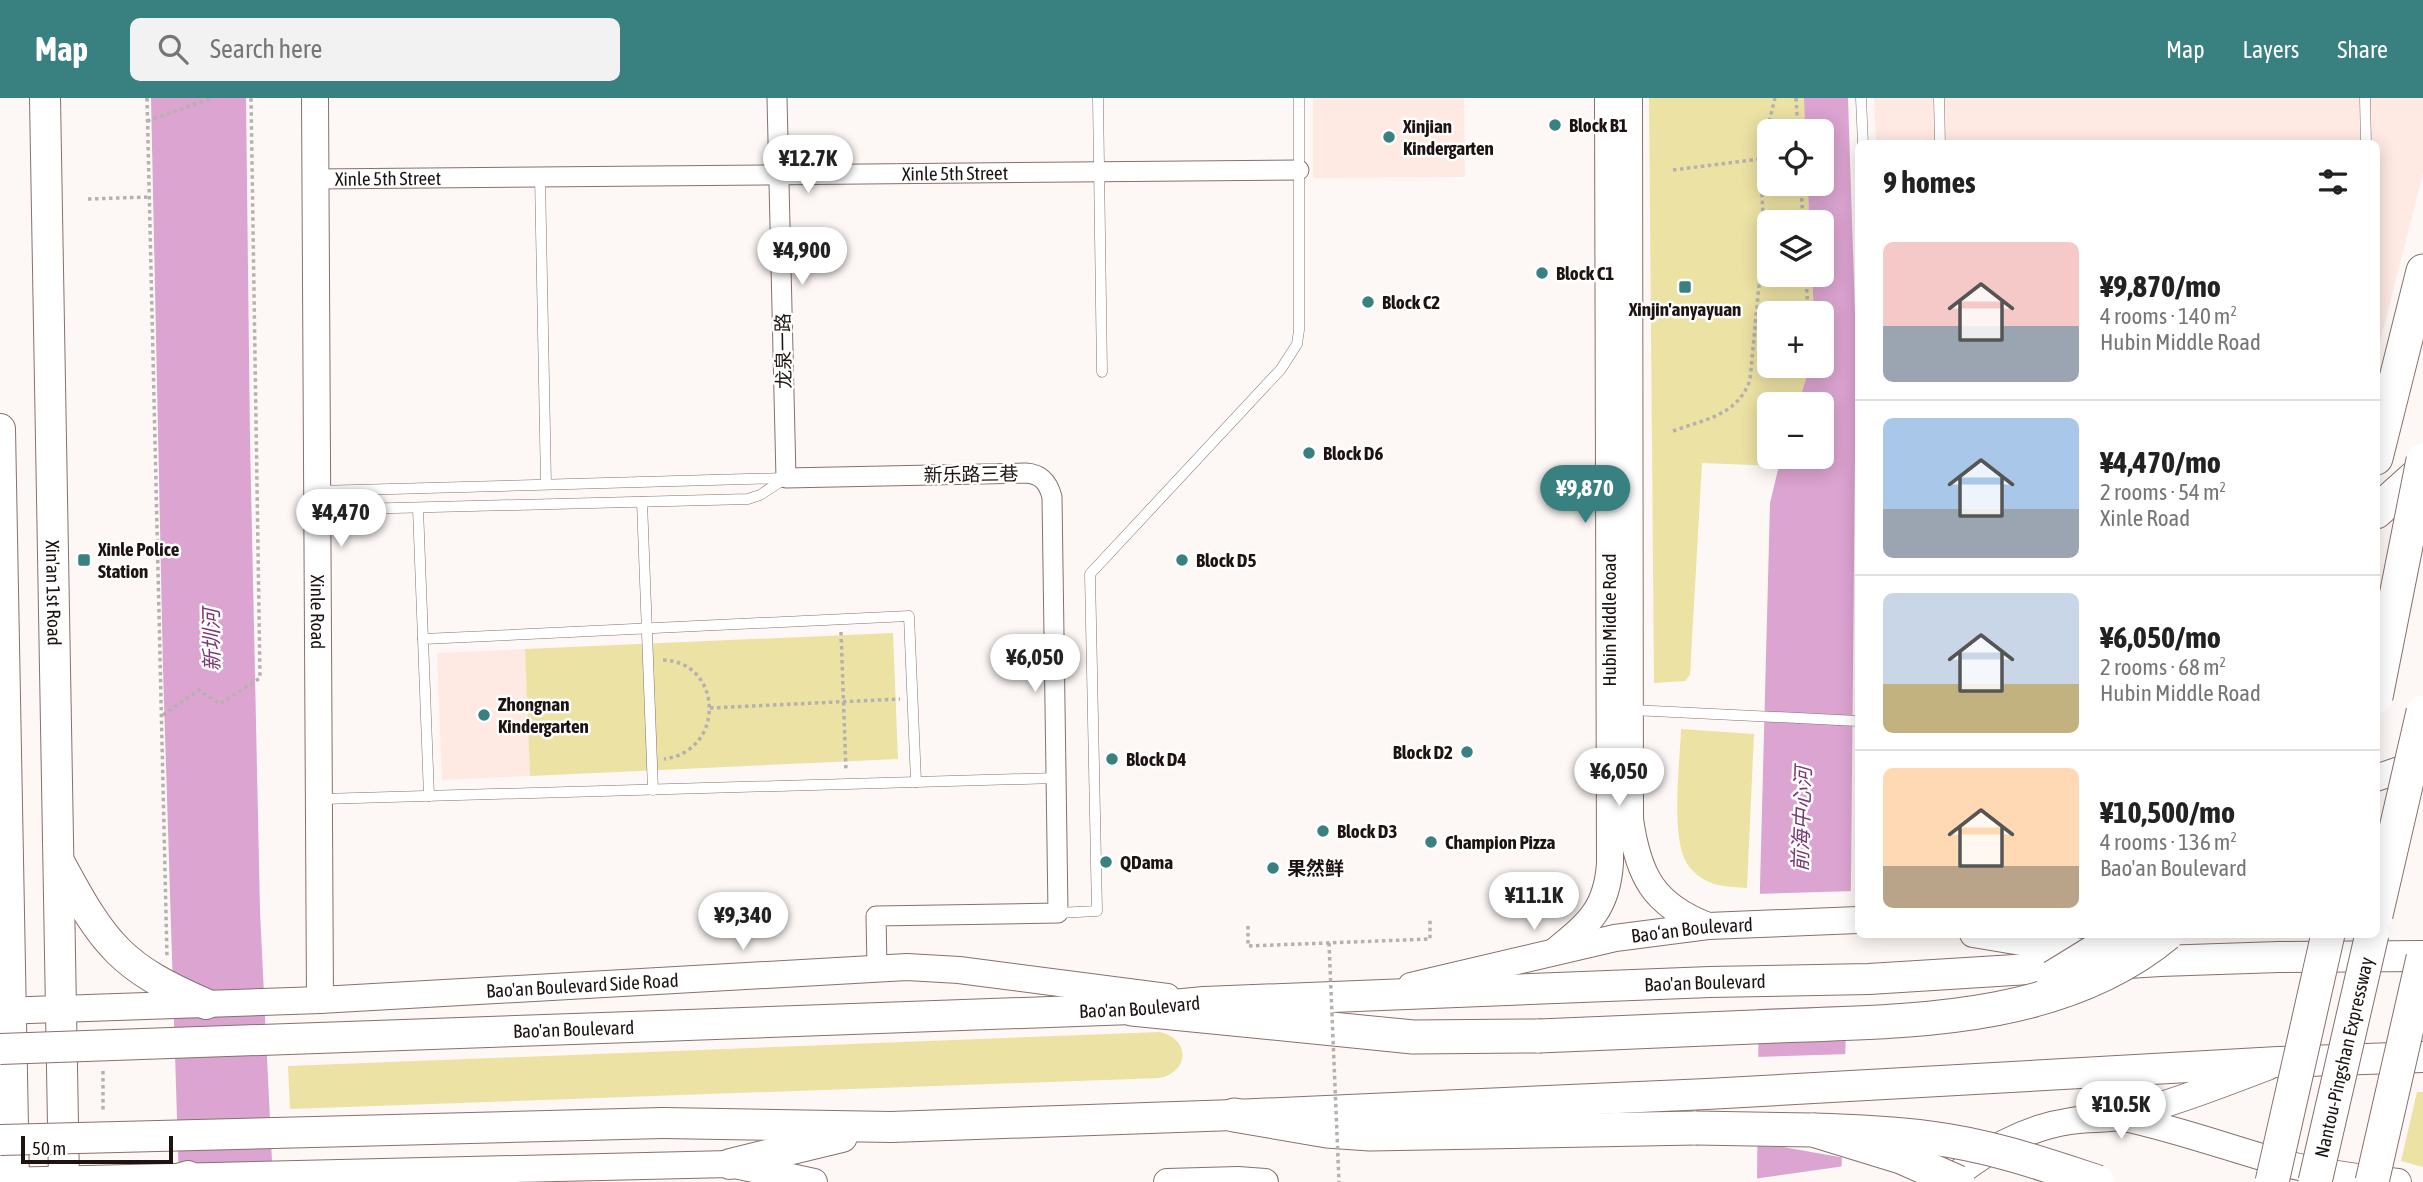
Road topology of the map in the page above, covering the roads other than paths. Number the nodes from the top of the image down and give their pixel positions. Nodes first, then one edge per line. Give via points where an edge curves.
1 (45, 98) edge
2 (315, 98) edge
3 (777, 98) edge
4 (1098, 98) edge
5 (1299, 98) edge
6 (1608, 98) edge
7 (1629, 98) edge
8 (1861, 98) edge
9 (1939, 98) edge
10 (2365, 98) edge
11 (1863, 140) edge
12 (1940, 140) edge
13 (2366, 140) edge
14 (1299, 170) junction
15 (1099, 172) junction
16 (779, 175) junction
17 (540, 177) junction
18 (316, 179) junction
19 (2423, 271) edge
20 (1102, 372) dead end
21 (0, 429) edge
22 (2380, 442) edge
23 (2423, 460) edge
24 (2423, 473) edge
25 (786, 478) junction
26 (546, 484) junction
27 (317, 501) junction
28 (642, 502) junction
29 (418, 508) junction
30 (2380, 509) edge
31 (647, 628) junction
32 (423, 639) junction
33 (2, 657) edge
34 (2380, 676) edge
35 (5, 689) joint
36 (1630, 710) junction
37 (2423, 712) edge
38 (1855, 721) edge
39 (2423, 766) edge
40 (1620, 774) junction
41 (2380, 777) edge
42 (1056, 778) junction
43 (916, 782) junction
44 (653, 790) junction
45 (429, 796) junction
46 (319, 799) junction
47 (58, 859) junction
48 (4, 861) edge
49 (2380, 898) edge
50 (1058, 912) junction
51 (1855, 920) edge
52 (1709, 926) junction
53 (1996, 938) edge
54 (2117, 938) edge
55 (2327, 938) edge
56 (2371, 938) edge
57 (2163, 948) edge
58 (1554, 952) junction
59 (2423, 957) edge
60 (877, 968) junction
61 (159, 981) junction
62 (1366, 997) junction
63 (320, 1000) junction
64 (1204, 1002) junction
65 (206, 1004) joint
66 (60, 1009) junction
67 (1132, 1009) junction
68 (1984, 1010) junction
69 (5, 1011) edge
70 (0, 1049) edge
71 (2423, 1057) edge
72 (2278, 1062) junction
73 (1234, 1115) junction
74 (2120, 1117) junction
75 (891, 1127) junction
76 (1813, 1130) junction
77 (0, 1140) edge
78 (730, 1164) junction
79 (670, 1165) junction
80 (337, 1177) edge
81 (171, 1178) edge
82 (10, 1181) edge
83 (64, 1181) edge
84 (692, 1182) edge
85 (814, 1182) edge
86 (1167, 1182) edge
87 (1265, 1182) edge
88 (1947, 1182) edge
89 (1958, 1182) edge
90 (2098, 1182) edge
91 (2272, 1182) edge
92 (2315, 1182) edge
93 (2372, 1182) edge
94 (2398, 1182) edge

1 - 47 main road, Xin'an 1st Road
2 - 18 main road, Xinle Road
3 - 16 street, 龙泉一路
4 - 15 lane
5 - 14 lane
6 - 40 main road, Hubin Middle Road
7 - 36 main road, Hubin Middle Road
8 - 11 lane
9 - 12 lane
10 - 13 lane
14 - 15 street, Xinle 5th Street
14 - 50 lane via 1299,330 1292,355 1090,574 1097,911
15 - 16 street, Xinle 5th Street
15 - 20 lane
16 - 17 street, Xinle 5th Street
16 - 25 street, 龙泉一路
17 - 18 street, Xinle 5th Street
17 - 26 lane
18 - 27 main road, Xinle Road
19 - 22 highway
21 - 33 main road
23 - 34 highway, bridge
24 - 30 highway
25 - 26 lane
25 - 28 lane via 748,499
25 - 42 street, 新乐路三巷 via 1026,472 1046,482 1052,497
26 - 27 lane
27 - 29 lane
27 - 46 main road, Xinle Road
28 - 29 lane
28 - 31 lane
29 - 32 lane
31 - 32 lane
31 - 43 lane via 909,616
31 - 44 lane
32 - 45 lane
33 - 35 lane
35 - 48 main road
36 - 38 lane
36 - 40 main road, Hubin Middle Road
37 - 49 highway, bridge
39 - 41 main road
40 - 52 main road, Hubin Middle Road via 1634,851 1644,874 1670,906
40 - 58 main road, Hubin Middle Road via 1607,893 1590,919
42 - 43 lane
42 - 50 street, 新乐路三巷
43 - 44 lane
44 - 45 lane
45 - 46 lane
46 - 63 main road, Xinle Road
47 - 61 main road via 103,937 139,971
47 - 66 main road, Xin'an 1st Road
48 - 69 main road
50 - 60 street via 876,916
51 - 52 main road, Bao‘an Boulevard
52 - 58 main road, Bao‘an Boulevard via 1615,938
53 - 57 main road via 2063,950
54 - 68 highway, bridge via 2081,962
55 - 91 highway, bridge
56 - 92 highway, Nantou-Pingshan Expressway, bridge
57 - 59 main road, Bao'an Boulevard, bridge via 2279,957
57 - 62 main road, Bao'an Boulevard via 1869,979
57 - 68 highway, bridge via 2069,990
58 - 62 main road, Bao‘an Boulevard
59 - 93 highway, bridge
60 - 63 main road, Bao'an Boulevard Side Road
60 - 64 main road, Bao'an Boulevard Side Road via 960,970
61 - 65 main road
61 - 66 main road
62 - 64 main road, Bao'an Boulevard
63 - 65 main road, Bao'an Boulevard Side Road
64 - 67 main road, Bao'an Boulevard
66 - 69 main road
66 - 83 main road, Xin'an 1st Road
67 - 68 highway, bridge via 1413,1037 1850,1023
67 - 70 main road, Bao'an Boulevard, bridge
69 - 82 main road via 12,1088
71 - 72 main road, bridge
72 - 73 main road
72 - 74 main road via 2192,1096
73 - 75 main road
73 - 76 highway, bridge via 1370,1134
74 - 88 main road via 2072,1120 2012,1138
74 - 94 main road via 2289,1165
75 - 77 main road, bridge via 663,1123
75 - 78 main road
76 - 89 highway, bridge via 1901,1157
76 - 90 highway, bridge via 1934,1138 2004,1153
78 - 79 main road
78 - 85 main road
79 - 80 main road
79 - 84 main road
80 - 81 main road
81 - 83 main road
82 - 83 main road
86 - 87 main road

